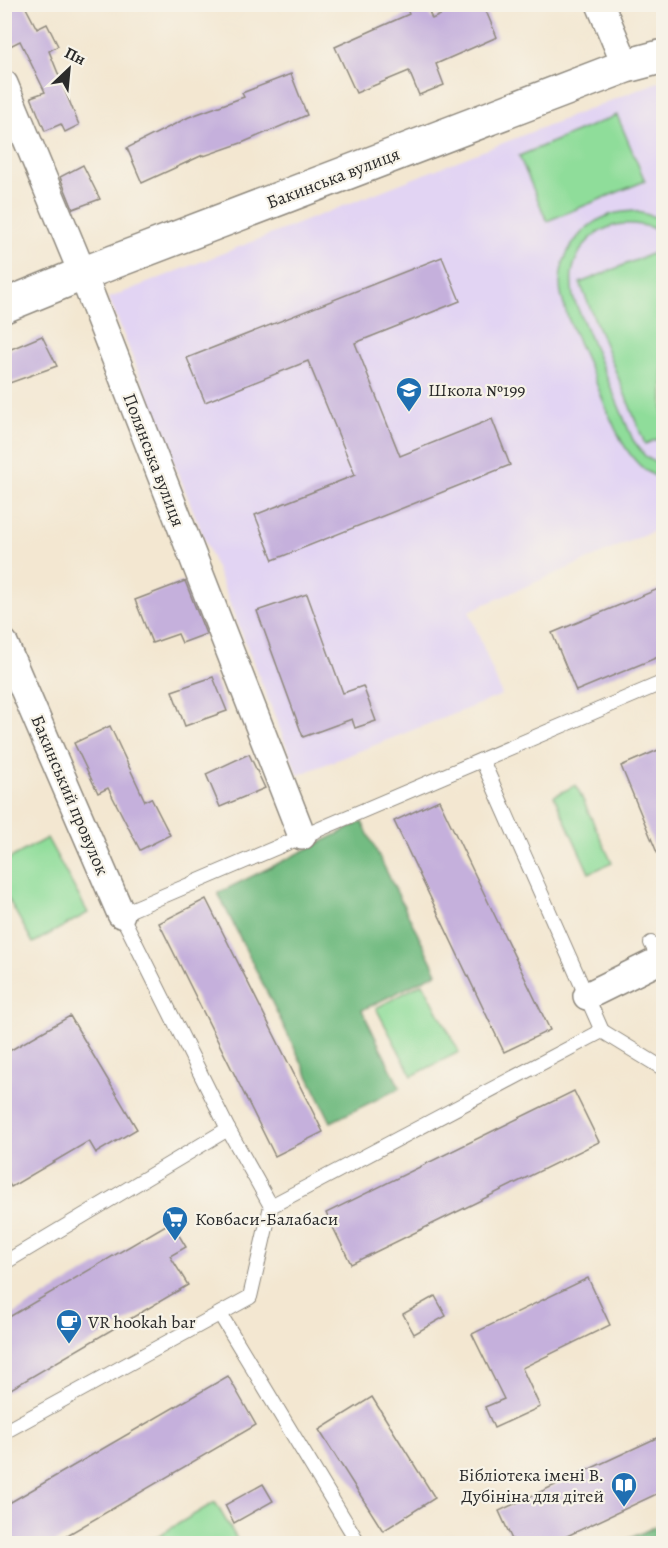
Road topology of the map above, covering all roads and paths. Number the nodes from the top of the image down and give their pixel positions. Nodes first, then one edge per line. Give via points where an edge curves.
1 (600, 4) edge
2 (663, 56) edge
3 (626, 66) junction
4 (4, 84) edge
5 (82, 274) junction
6 (4, 306) edge
7 (4, 643) edge
8 (663, 682) edge
9 (482, 760) junction
10 (302, 836) junction
11 (122, 914) junction
12 (658, 953) edge
13 (586, 996) junction
14 (602, 1031) junction
15 (663, 1069) edge
16 (228, 1129) junction
17 (271, 1206) junction
18 (4, 1263) edge
19 (220, 1314) junction
20 (4, 1432) edge
21 (358, 1544) edge

1 - 3 street
2 - 3 street, Бакинська вулиця
3 - 5 street, Бакинська вулиця
4 - 5 street, Полянська вулиця
5 - 6 street, Бакинська вулиця
5 - 10 street, Полянська вулиця
7 - 11 street, Бакинський провулок
8 - 9 lane
9 - 10 lane
9 - 13 lane
10 - 11 lane
11 - 16 lane
12 - 13 street
13 - 14 lane
14 - 15 lane
14 - 17 lane
16 - 17 lane
16 - 18 lane
17 - 19 lane via 250,1297
19 - 20 lane
19 - 21 lane

